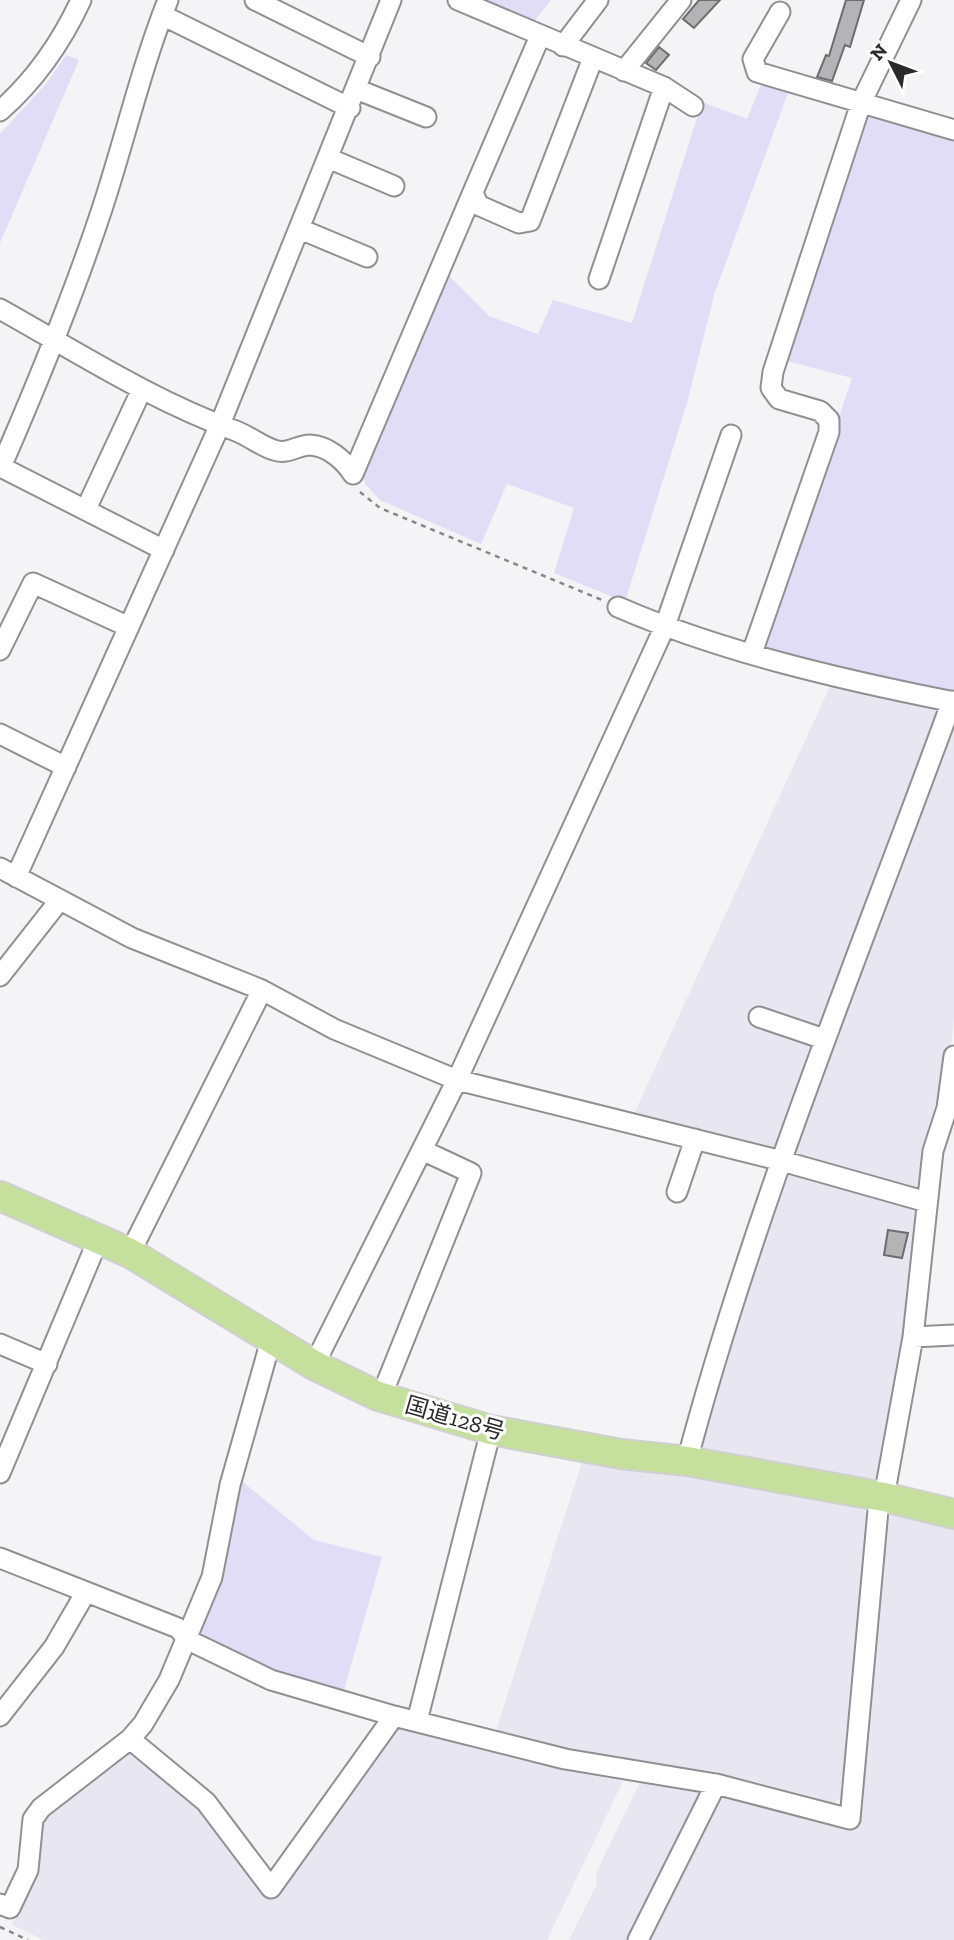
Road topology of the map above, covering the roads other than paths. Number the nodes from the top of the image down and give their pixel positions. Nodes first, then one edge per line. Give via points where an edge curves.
1 (82, 0) edge
2 (255, 0) edge
3 (391, 0) edge
4 (458, 0) edge
5 (598, 0) edge
6 (681, 0) edge
7 (911, 0) edge
8 (165, 7) edge
9 (780, 12) dead end
10 (540, 36) junction
11 (563, 46) junction
12 (370, 57) junction
13 (593, 58) junction
14 (624, 71) junction
15 (664, 87) junction
16 (353, 98) junction
17 (861, 103) junction
18 (693, 106) dead end
19 (0, 111) edge
20 (426, 117) dead end
21 (954, 130) edge
22 (328, 158) junction
23 (394, 186) dead end
24 (472, 192) junction
25 (300, 229) junction
26 (367, 257) dead end
27 (599, 279) dead end
28 (0, 309) edge
29 (56, 340) junction
30 (142, 389) junction
31 (219, 428) junction
32 (731, 435) dead end
33 (86, 509) junction
34 (164, 550) junction
35 (618, 607) road end
36 (665, 626) junction
37 (129, 627) junction
38 (0, 650) edge
39 (752, 653) junction
40 (953, 702) edge
41 (0, 734) edge
42 (65, 767) junction
43 (8, 872) edge
44 (59, 901) junction
45 (0, 976) edge
46 (262, 990) junction
47 (759, 1017) dead end
48 (824, 1039) junction
49 (954, 1056) edge
50 (457, 1080) junction
51 (951, 1108) edge
52 (695, 1139) junction
53 (422, 1150) junction
54 (782, 1161) junction
55 (677, 1192) dead end
56 (0, 1196) edge
57 (927, 1202) junction
58 (99, 1240) junction
59 (130, 1253) junction
60 (954, 1335) edge
61 (913, 1337) junction
62 (271, 1340) junction
63 (0, 1344) edge
64 (47, 1364) junction
65 (314, 1365) junction
66 (381, 1397) junction
67 (491, 1430) junction
68 (687, 1461) junction
69 (0, 1473) edge
70 (884, 1497) junction
71 (954, 1514) edge
72 (0, 1558) edge
73 (86, 1592) junction
74 (188, 1640) junction
75 (0, 1716) edge
76 (394, 1716) junction
77 (417, 1721) junction
78 (130, 1739) junction
79 (716, 1784) junction
80 (0, 1905) edge
81 (638, 1940) edge

1 - 19 street via 42,65
2 - 12 street
3 - 12 street
4 - 10 street
5 - 11 street
6 - 14 street
7 - 17 street
8 - 16 street
8 - 29 street
9 - 17 street via 753,59 757,72
10 - 11 street
10 - 24 street
11 - 13 street
12 - 16 street
13 - 14 street
13 - 24 street via 530,221 519,223 478,205
14 - 15 street
15 - 18 street
15 - 27 street
16 - 20 street
16 - 22 street
17 - 21 street
17 - 39 street via 773,372 771,388 779,400 820,411 829,420 830,432
22 - 23 street
22 - 25 street
24 - 31 street via 353,474 332,453 310,445 275,451
25 - 26 street
25 - 31 street
28 - 29 street
29 - 30 street
29 - 33 street via 1,467
30 - 31 street
30 - 33 street
31 - 34 street
32 - 36 street
33 - 34 street
34 - 37 street
35 - 36 street
36 - 39 street
36 - 50 street
37 - 38 street via 33,583
37 - 42 street
39 - 40 street
40 - 48 street
41 - 42 street
42 - 43 street
43 - 44 street
44 - 45 street
44 - 46 street via 132,937
46 - 50 street via 334,1030
46 - 59 street
47 - 48 street
48 - 54 street
49 - 51 street
50 - 52 street
50 - 53 street
51 - 57 street via 933,1151
52 - 54 street
52 - 55 street
53 - 65 street
53 - 66 street via 471,1173
54 - 57 street
54 - 68 street via 732,1307
56 - 58 highway, 国道128号
57 - 61 street
58 - 59 highway, 国道128号
58 - 64 street
59 - 62 highway, 国道128号
60 - 61 street
61 - 70 street
62 - 65 highway, 国道128号
62 - 74 street via 230,1485 212,1577
63 - 64 street
64 - 69 street
65 - 66 highway, 国道128号
66 - 67 highway, 国道128号
67 - 68 highway, 国道128号
67 - 77 street
68 - 70 highway, 国道128号
70 - 71 highway, 国道128号
70 - 79 street via 878,1510 850,1819
72 - 73 street
73 - 74 street via 178,1628
73 - 75 street via 54,1647
74 - 76 street via 271,1680
74 - 78 street via 169,1680
76 - 77 street
76 - 78 street via 271,1888 206,1802
77 - 79 street via 565,1759
78 - 80 street via 41,1808 33,1819 28,1870 10,1908
79 - 81 street

